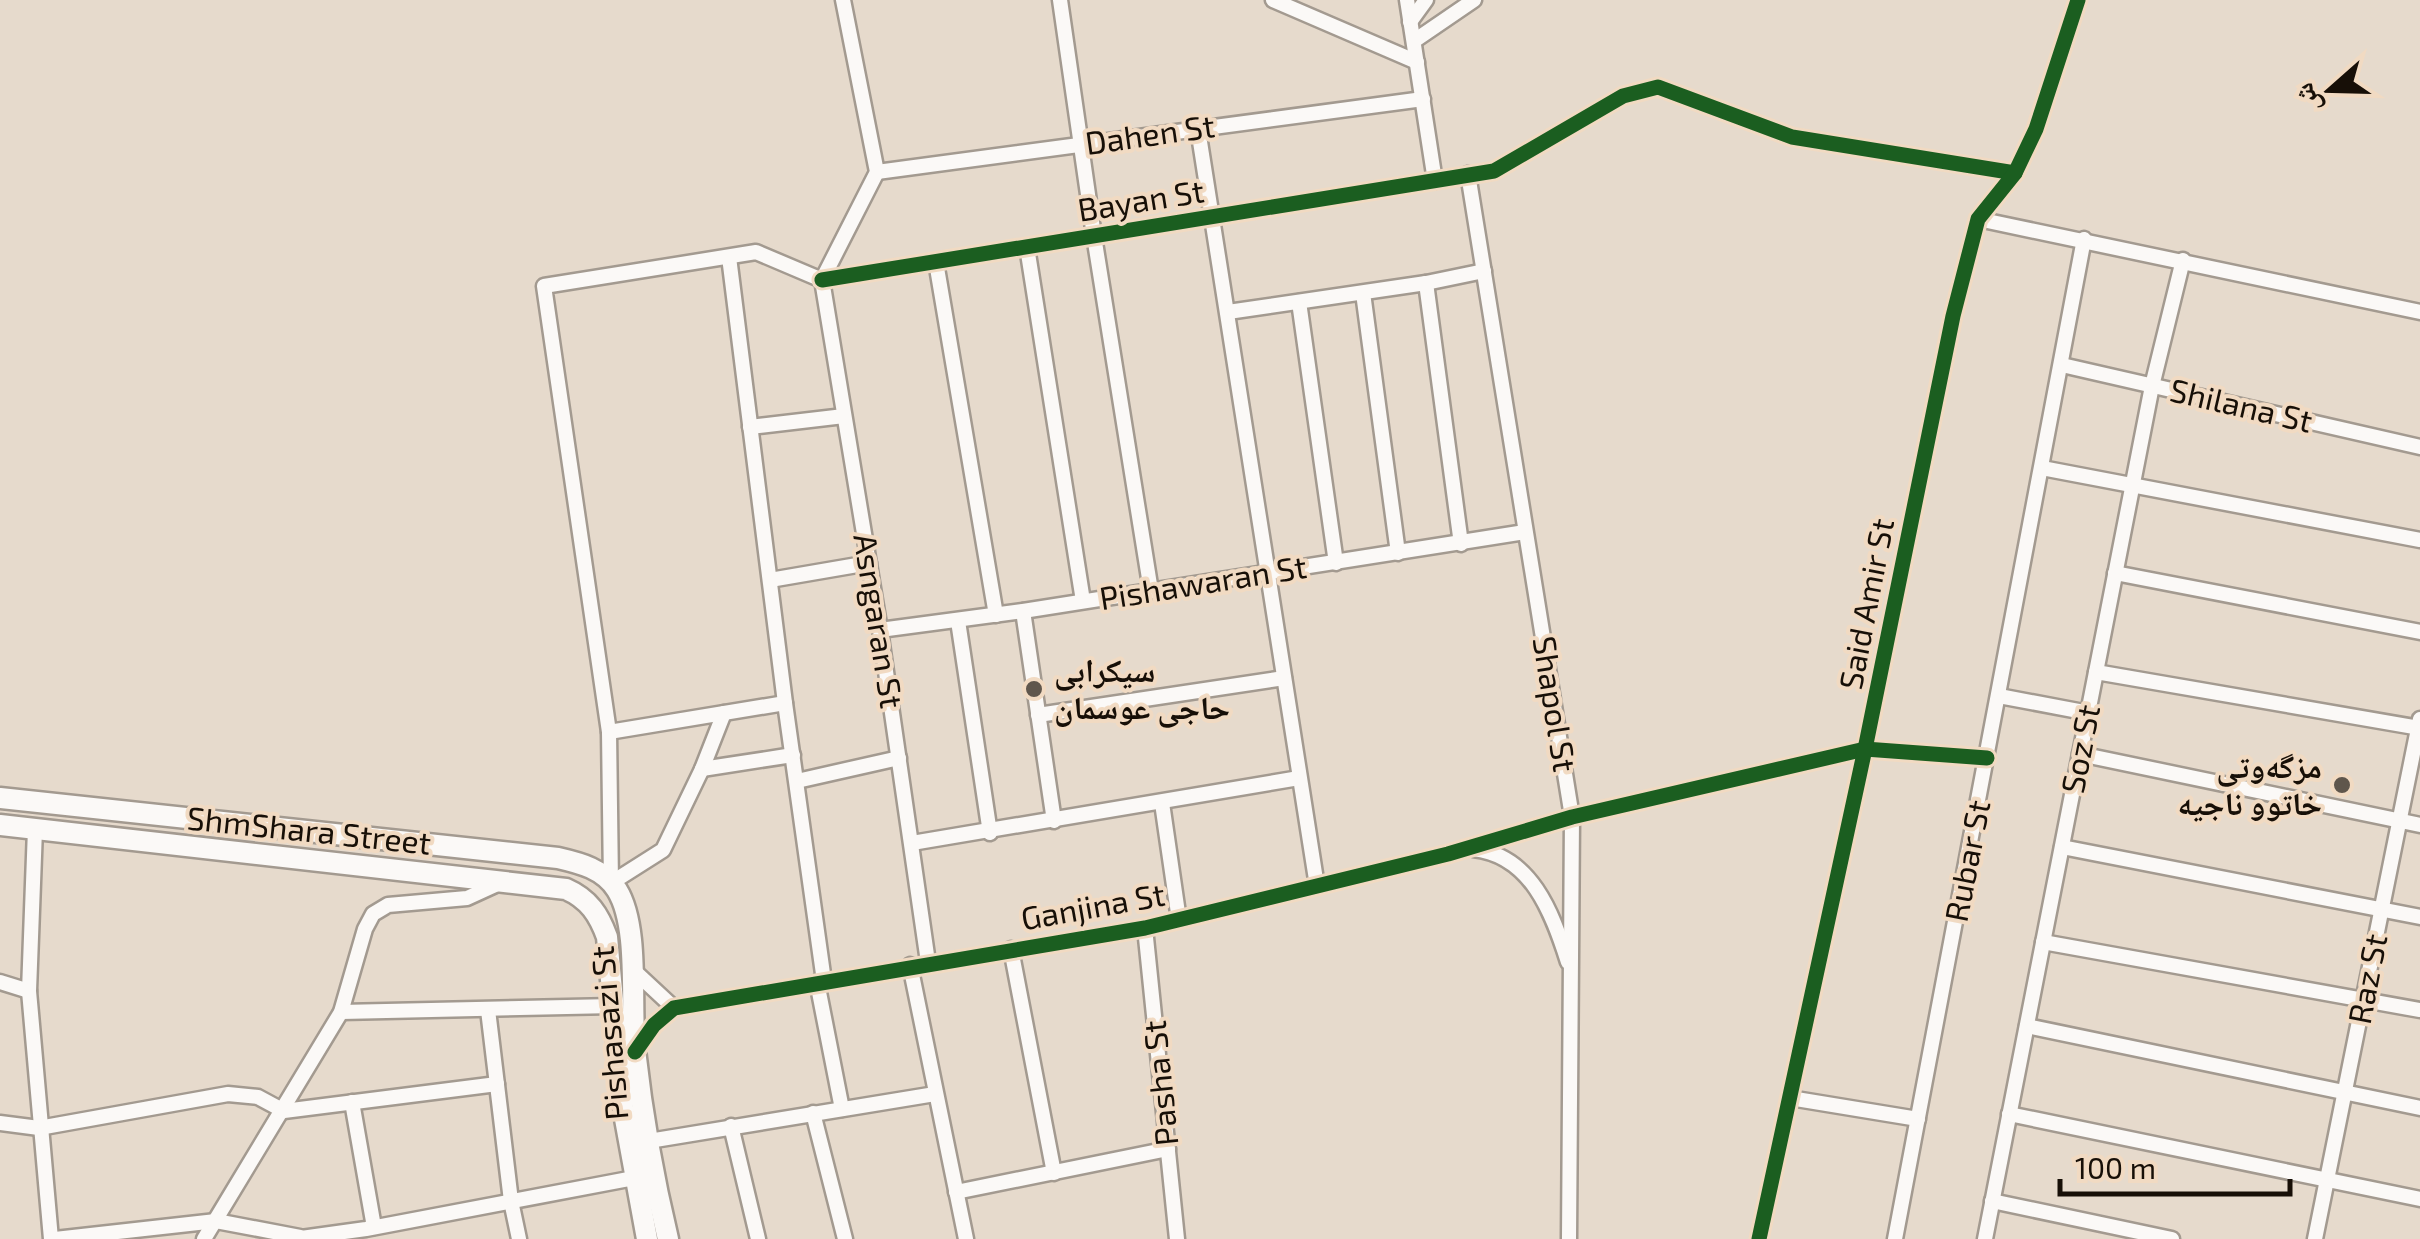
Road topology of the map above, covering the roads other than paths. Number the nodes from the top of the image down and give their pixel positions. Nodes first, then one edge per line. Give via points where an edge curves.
1 (844, 0) edge
2 (1060, 0) edge
3 (1273, 0) edge
4 (1407, 0) edge
5 (1426, 0) edge
6 (1474, 0) edge
7 (2078, 0) edge
8 (1410, 22) junction
9 (1414, 41) junction
10 (1417, 62) junction
11 (1423, 99) junction
12 (1198, 129) junction
13 (1082, 144) junction
14 (877, 172) junction
15 (2015, 173) junction
16 (1468, 174) junction
17 (1436, 180) junction
18 (1212, 217) junction
19 (1978, 218) junction
20 (1094, 236) junction
21 (2084, 239) junction
22 (1027, 247) junction
23 (729, 257) junction
24 (2184, 260) junction
25 (936, 262) junction
26 (1484, 271) junction
27 (822, 280) junction
28 (1426, 283) junction
29 (1363, 292) junction
30 (1299, 302) junction
31 (1228, 312) junction
32 (2420, 312) edge
33 (2062, 365) junction
34 (2152, 386) junction
35 (844, 416) junction
36 (750, 428) junction
37 (2420, 447) edge
38 (2042, 468) junction
39 (2133, 484) junction
40 (1525, 532) junction
41 (2420, 540) edge
42 (1460, 544) junction
43 (1398, 554) junction
44 (870, 563) junction
45 (1336, 563) junction
46 (1268, 573) junction
47 (2115, 573) junction
48 (770, 580) junction
49 (1151, 592) junction
50 (1083, 602) junction
51 (1022, 612) junction
52 (996, 615) junction
53 (958, 621) junction
54 (880, 630) junction
55 (2420, 632) edge
56 (2096, 672) junction
57 (1284, 678) junction
58 (1999, 696) junction
59 (785, 703) junction
60 (724, 713) junction
61 (2089, 713) junction
62 (1038, 715) junction
63 (2419, 725) edge
64 (609, 732) junction
65 (1865, 749) junction
66 (2080, 754) junction
67 (793, 755) junction
68 (899, 758) junction
69 (1987, 758) junction
70 (702, 769) junction
71 (1299, 778) junction
72 (797, 781) junction
73 (0, 798) edge
74 (1162, 802) junction
75 (1572, 817) junction
76 (2401, 821) junction
77 (1054, 822) junction
78 (0, 825) edge
79 (2420, 825) edge
80 (35, 829) junction
81 (990, 832) junction
82 (912, 844) junction
83 (2062, 848) junction
84 (1448, 854) junction
85 (503, 882) junction
86 (611, 883) junction
87 (1318, 886) junction
88 (588, 902) junction
89 (2382, 909) junction
90 (2420, 917) edge
91 (1180, 920) junction
92 (1145, 928) junction
93 (2043, 942) junction
94 (1012, 949) junction
95 (928, 962) junction
96 (910, 966) junction
97 (631, 968) junction
98 (0, 982) edge
99 (820, 982) junction
100 (30, 991) junction
101 (1573, 997) junction
102 (2364, 998) junction
103 (614, 1006) junction
104 (674, 1008) junction
105 (488, 1010) junction
106 (2420, 1010) edge
107 (341, 1012) junction
108 (2026, 1026) junction
109 (635, 1052) junction
110 (497, 1084) junction
111 (2345, 1092) junction
112 (935, 1094) junction
113 (1790, 1098) junction
114 (352, 1102) junction
115 (842, 1108) junction
116 (2420, 1108) edge
117 (284, 1111) junction
118 (813, 1113) junction
119 (2009, 1114) junction
120 (1918, 1119) junction
121 (0, 1124) edge
122 (731, 1126) junction
123 (40, 1128) junction
124 (648, 1141) junction
125 (1168, 1149) junction
126 (1054, 1172) junction
127 (634, 1178) junction
128 (2327, 1180) junction
129 (956, 1192) junction
130 (2420, 1199) edge
131 (511, 1201) junction
132 (1992, 1202) junction
133 (216, 1221) junction
134 (369, 1232) edge
135 (298, 1238) edge
136 (53, 1239) edge
137 (204, 1239) edge
138 (519, 1239) edge
139 (647, 1239) edge
140 (668, 1239) edge
141 (758, 1239) edge
142 (845, 1239) edge
143 (966, 1239) edge
144 (1177, 1239) edge
145 (1569, 1239) edge
146 (1759, 1239) edge
147 (1896, 1239) edge
148 (1984, 1239) edge
149 (2172, 1239) edge
150 (2315, 1239) edge

1 - 14 street
2 - 13 street
3 - 10 street
4 - 8 street
5 - 8 street
6 - 9 street
7 - 15 street, Said Amir St
8 - 9 street
9 - 10 street
10 - 11 street
11 - 12 street, Dahen St
11 - 17 street
12 - 13 street, Dahen St
12 - 18 street
13 - 14 street, Dahen St
13 - 20 street
14 - 27 street
15 - 16 street, Bayan St via 1792,137 1658,87 1623,96 1494,170
15 - 19 street, Said Amir St
16 - 17 street, Bayan St
16 - 26 street, Shapol St
17 - 18 street, Bayan St
18 - 20 street, Bayan St
18 - 31 street
19 - 21 street
19 - 65 street, Said Amir St
20 - 22 street, Bayan St
20 - 49 street
21 - 24 street
21 - 33 street, Rubar St
22 - 25 street, Bayan St
22 - 50 street
23 - 27 street via 756,252
23 - 36 street
23 - 64 street via 544,286
24 - 32 street
24 - 34 street, Soz St
25 - 27 street, Bayan St
25 - 52 street
26 - 28 street
26 - 40 street, Shapol St
27 - 35 street, Asngaran St
28 - 29 street
28 - 42 street
29 - 30 street
29 - 43 street
30 - 31 street
30 - 45 street
31 - 46 street
33 - 34 street, Shilana St
33 - 38 street, Rubar St
34 - 37 street, Shilana St
34 - 39 street, Soz St
35 - 36 street
35 - 44 street, Asngaran St
36 - 48 street
38 - 39 street
38 - 58 street, Rubar St
39 - 41 street
39 - 47 street, Soz St
40 - 42 street, Pishawaran St
40 - 75 street, Shapol St
42 - 43 street, Pishawaran St
43 - 45 street, Pishawaran St
44 - 48 street
44 - 54 street, Asngaran St
45 - 46 street, Pishawaran St
46 - 49 street, Pishawaran St
46 - 57 street
47 - 55 street
47 - 56 street, Soz St
48 - 59 street
49 - 50 street, Pishawaran St
50 - 51 street, Pishawaran St
51 - 52 street, Pishawaran St
51 - 62 street
52 - 53 street, Pishawaran St
53 - 54 street, Pishawaran St
53 - 81 street
54 - 68 street, Asngaran St
56 - 61 street, Soz St
56 - 63 street
57 - 62 street
57 - 71 street
58 - 61 street
58 - 69 street, Rubar St
59 - 60 street
59 - 67 street
60 - 64 street
60 - 70 street
61 - 66 street, Soz St
62 - 77 street
63 - 76 street, Raz St
64 - 86 street
65 - 69 street, Ganjina St
65 - 75 street, Ganjina St
65 - 113 street, Said Amir St
66 - 76 street
66 - 83 street, Soz St
67 - 70 street
67 - 72 street
68 - 72 street
68 - 82 street, Asngaran St
69 - 120 street, Rubar St
70 - 86 street via 663,850
71 - 74 street
71 - 87 street
72 - 99 street
73 - 86 main road, ShmShara Street via 558,858
74 - 77 street
74 - 91 street
75 - 84 street, Ganjina St
75 - 101 street, Shapol St
76 - 79 street
76 - 89 street, Raz St
77 - 81 street
78 - 80 main road, ShmShara Street
80 - 85 main road, ShmShara Street
80 - 100 street
81 - 82 street
82 - 95 street, Asngaran St
83 - 89 street
83 - 93 street, Soz St
84 - 87 street, Ganjina St
84 - 101 street via 1496,852 1526,875 1559,935
85 - 88 main road, ShmShara Street via 566,889
85 - 107 street via 467,898 388,905 373,914
86 - 88 main road
86 - 97 main road, Pishasazi St via 626,915
87 - 91 street, Ganjina St
88 - 103 main road, Pishasazi St via 607,937
89 - 90 street
89 - 102 street, Raz St
91 - 92 street, Ganjina St
92 - 94 street, Ganjina St
92 - 125 street, Pasha St
93 - 102 street
93 - 108 street, Soz St
94 - 95 street, Ganjina St
94 - 126 street
95 - 96 street, Ganjina St
96 - 99 street, Ganjina St
96 - 112 street
97 - 104 street
97 - 109 main road, Pishasazi St
98 - 100 street
99 - 104 street, Ganjina St
99 - 115 street
100 - 123 street
101 - 145 street, Shapol St
102 - 106 street
102 - 111 street, Raz St
103 - 105 street
103 - 127 main road, Pishasazi St
104 - 109 street
105 - 107 street
105 - 110 street
107 - 117 street
108 - 111 street
108 - 119 street, Soz St
109 - 124 main road, Pishasazi St
110 - 114 street
110 - 131 street
111 - 116 street
111 - 128 street, Raz St
112 - 115 street
112 - 129 street
113 - 120 street
113 - 146 street, Said Amir St
114 - 117 street
114 - 134 street
115 - 118 street
117 - 123 street via 258,1097 228,1094
117 - 133 street
118 - 122 street
118 - 142 street
119 - 128 street
119 - 132 street, Soz St
120 - 147 street, Rubar St
121 - 123 street
122 - 124 street
122 - 141 street
123 - 136 street
124 - 140 main road, Pishasazi St
125 - 126 street
125 - 144 street, Pasha St
126 - 129 street
127 - 131 street
127 - 139 main road, Pishasazi St
128 - 130 street
128 - 150 street, Raz St
129 - 143 street
131 - 134 street
131 - 138 street
132 - 148 street, Soz St
132 - 149 street
133 - 135 street
133 - 136 street
133 - 137 street
134 - 135 street

